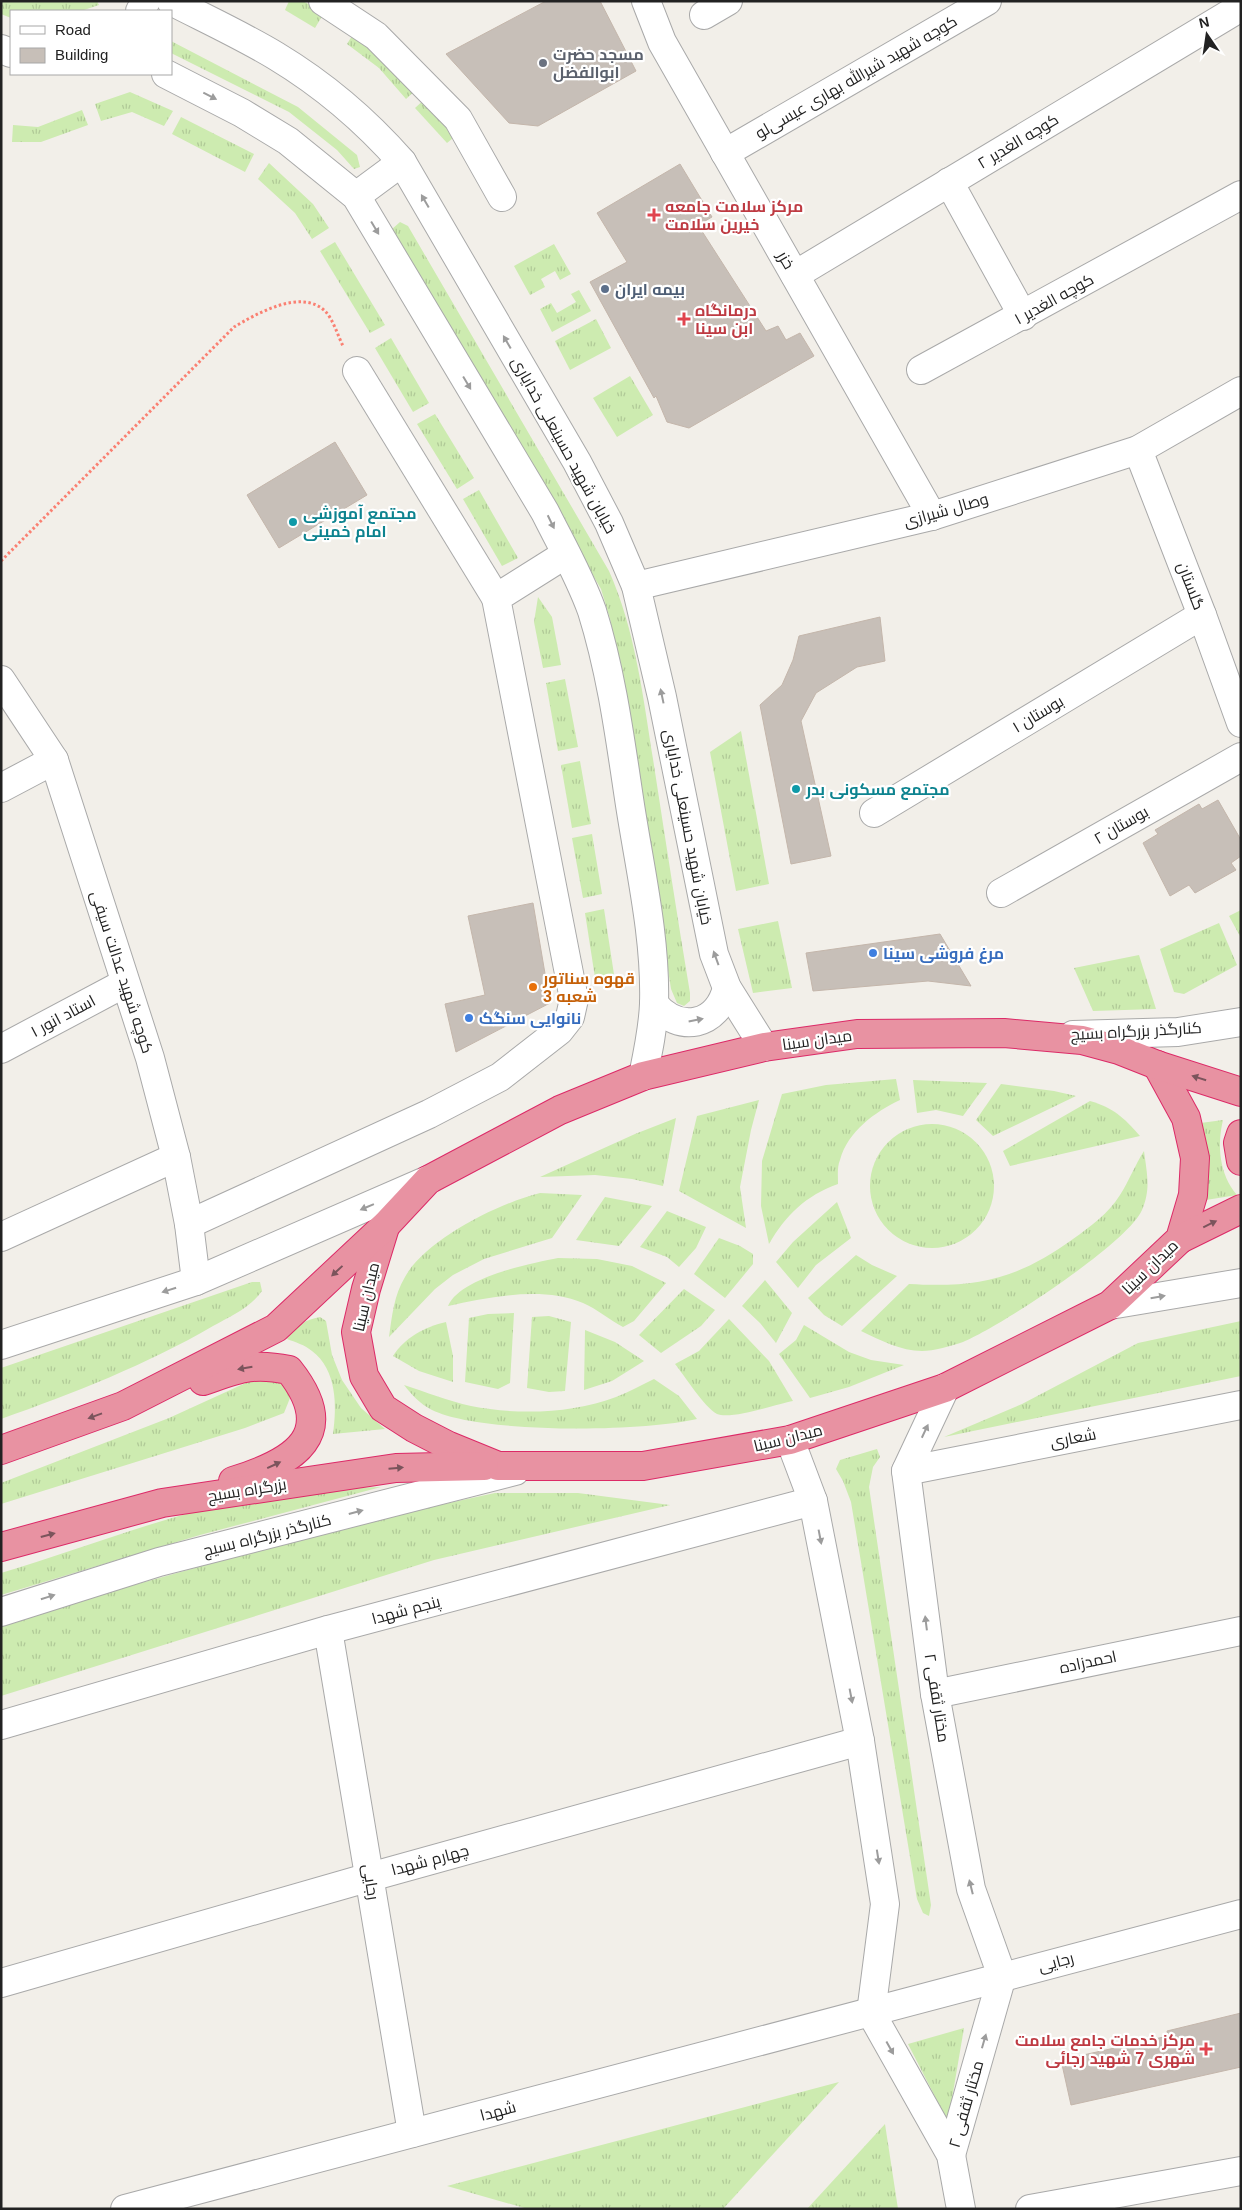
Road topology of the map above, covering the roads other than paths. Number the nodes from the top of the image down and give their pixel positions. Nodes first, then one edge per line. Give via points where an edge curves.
1 (171, 1) edge
2 (323, 1) edge
3 (646, 1) edge
4 (728, 1) edge
5 (987, 1) edge
6 (1241, 7) edge
7 (704, 15) dead end
8 (168, 75) edge
9 (725, 153) junction
10 (402, 162) junction
11 (949, 182) junction
12 (1241, 195) edge
13 (356, 196) junction
14 (502, 197) dead end
15 (794, 275) junction
16 (1023, 316) junction
17 (921, 370) dead end
18 (357, 371) road end
19 (1241, 391) edge
20 (1138, 450) junction
21 (932, 516) junction
22 (566, 554) junction
23 (636, 586) junction
24 (496, 598) junction
25 (1202, 615) junction
26 (1, 680) edge
27 (1241, 723) edge
28 (1241, 757) edge
29 (54, 760) junction
30 (1, 788) edge
31 (874, 813) dead end
32 (1001, 893) dead end
33 (125, 983) junction
34 (728, 988) junction
35 (654, 1004) junction
36 (1241, 1022) edge
37 (1031, 1036) junction
38 (764, 1047) junction
39 (1, 1049) edge
40 (1157, 1065) junction
41 (643, 1076) junction
42 (1241, 1092) edge
43 (1241, 1134) edge
44 (176, 1157) junction
45 (1241, 1162) edge
46 (428, 1180) junction
47 (1241, 1210) edge
48 (189, 1224) junction
49 (386, 1225) junction
50 (1, 1237) edge
51 (1180, 1239) junction
52 (196, 1281) junction
53 (1241, 1283) edge
54 (1110, 1305) junction
55 (1, 1345) edge
56 (945, 1388) junction
57 (1241, 1405) edge
58 (123, 1406) junction
59 (790, 1440) junction
60 (1, 1450) edge
61 (498, 1466) junction
62 (535, 1466) junction
63 (906, 1471) junction
64 (813, 1501) junction
65 (162, 1503) junction
66 (1, 1547) edge
67 (1, 1612) edge
68 (328, 1630) junction
69 (1241, 1631) edge
70 (935, 1694) junction
71 (1, 1725) edge
72 (860, 1741) junction
73 (370, 1877) junction
74 (1241, 1914) edge
75 (1002, 1976) junction
76 (1, 1983) edge
77 (871, 2013) junction
78 (412, 2133) junction
79 (951, 2155) junction
80 (1241, 2171) edge
81 (125, 2209) edge
82 (961, 2209) edge
83 (1030, 2209) edge

1 - 10 street, خیابان شهید حسینعلی خدایاری via 276,56 333,96 376,132
2 - 14 street via 376,36 458,118
3 - 9 street, خزر via 662,42
4 - 7 street
5 - 9 street, کوچه شهید شیرالله بهاری عیسی‌لو
6 - 11 street, کوچه الغدیر ۲
8 -> 13 street via 288,141
9 - 15 street, خزر
10 - 13 street
23 -> 10 street, خیابان شهید حسینعلی خدایاری via 609,523 577,462
11 - 15 street, کوچه الغدیر ۲
11 - 16 street
12 - 16 street, کوچه الغدیر ۱
13 -> 22 street via 545,512
15 - 21 street, خزر
16 - 17 street, کوچه الغدیر ۱
18 - 24 street
19 - 20 street, وصال شیرازی
20 - 21 street, وصال شیرازی
20 - 25 street, گلستان
21 - 23 street, وصال شیرازی
22 - 24 street
22 - 35 street via 591,610 611,678 647,912
34 -> 23 street, خیابان شهید حسینعلی خدایاری via 714,954
24 - 48 street via 574,999 570,1017 559,1031 500,1077 429,1114
25 - 27 street, گلستان
25 - 31 street, بوستان ۱
26 - 29 street, کوچه شهید عدالت سیفی
28 - 32 street, بوستان ۲
29 - 30 street
29 - 33 street, کوچه شهید عدالت سیفی
33 - 39 street, استاد انور ۱
33 - 44 street, کوچه شهید عدالت سیفی via 150,1058
35 -> 34 street via 672,1019 695,1022 720,1006
34 - 38 street, خیابان شهید حسینعلی خدایاری
35 - 41 street
36 - 37 street, کنارگذر بزرگراه بسیج via 1178,1032
37 - 38 highway, میدان سینا via 1004,1033 857,1034
37 - 40 highway, میدان سینا via 1082,1040
38 - 41 highway, میدان سینا
42 -> 40 highway
40 - 51 highway, میدان سینا via 1186,1118 1195,1158 1193,1195
41 - 46 highway, میدان سینا via 560,1110
43 - 45 highway via 1238,1143
44 - 48 street, کوچه شهید عدالت سیفی
44 - 50 street
46 - 49 highway, میدان سینا
46 -> 52 street
51 -> 47 highway
48 - 52 street, کوچه شهید عدالت سیفی
49 -> 58 highway via 276,1328
49 - 61 highway, میدان سینا via 356,1332 364,1376 383,1408 449,1446
51 - 54 highway, میدان سینا
52 -> 55 street
54 -> 53 street
54 - 56 highway, میدان سینا
56 - 59 highway, میدان سینا
63 -> 56 street
57 - 63 street, شعاری
58 -> 60 highway
65 -> 58 highway via 248,1477 289,1458 305,1441 311,1424 310,1405 303,1388 289,1370 263,1364
59 - 62 highway, میدان سینا via 643,1466
59 - 64 street
61 - 62 highway, میدان سینا
65 -> 61 highway, بزرگراه بسیج via 396,1468
67 -> 62 street, کنارگذر بزرگراه بسیج via 159,1562
70 -> 63 street, مختار ثقفی ۲
64 - 68 street, پنجم شهدا
64 -> 72 street
66 -> 65 highway, بزرگراه بسیج
68 - 71 street, پنجم شهدا
68 - 73 street, رجایی
69 - 70 street, احمدزاده
75 -> 70 street, مختار ثقفی ۲ via 971,1889
72 - 73 street, چهارم شهدا
72 -> 77 street via 885,1904
73 - 76 street, چهارم شهدا
73 - 78 street, رجایی
74 - 75 street, رجایی
75 - 77 street, رجایی
79 -> 75 street, مختار ثقفی ۲
77 - 78 street, شهدا
77 -> 79 street, مختار ثقفی ۲
78 - 81 street, شهدا
79 - 82 street
80 - 83 street

